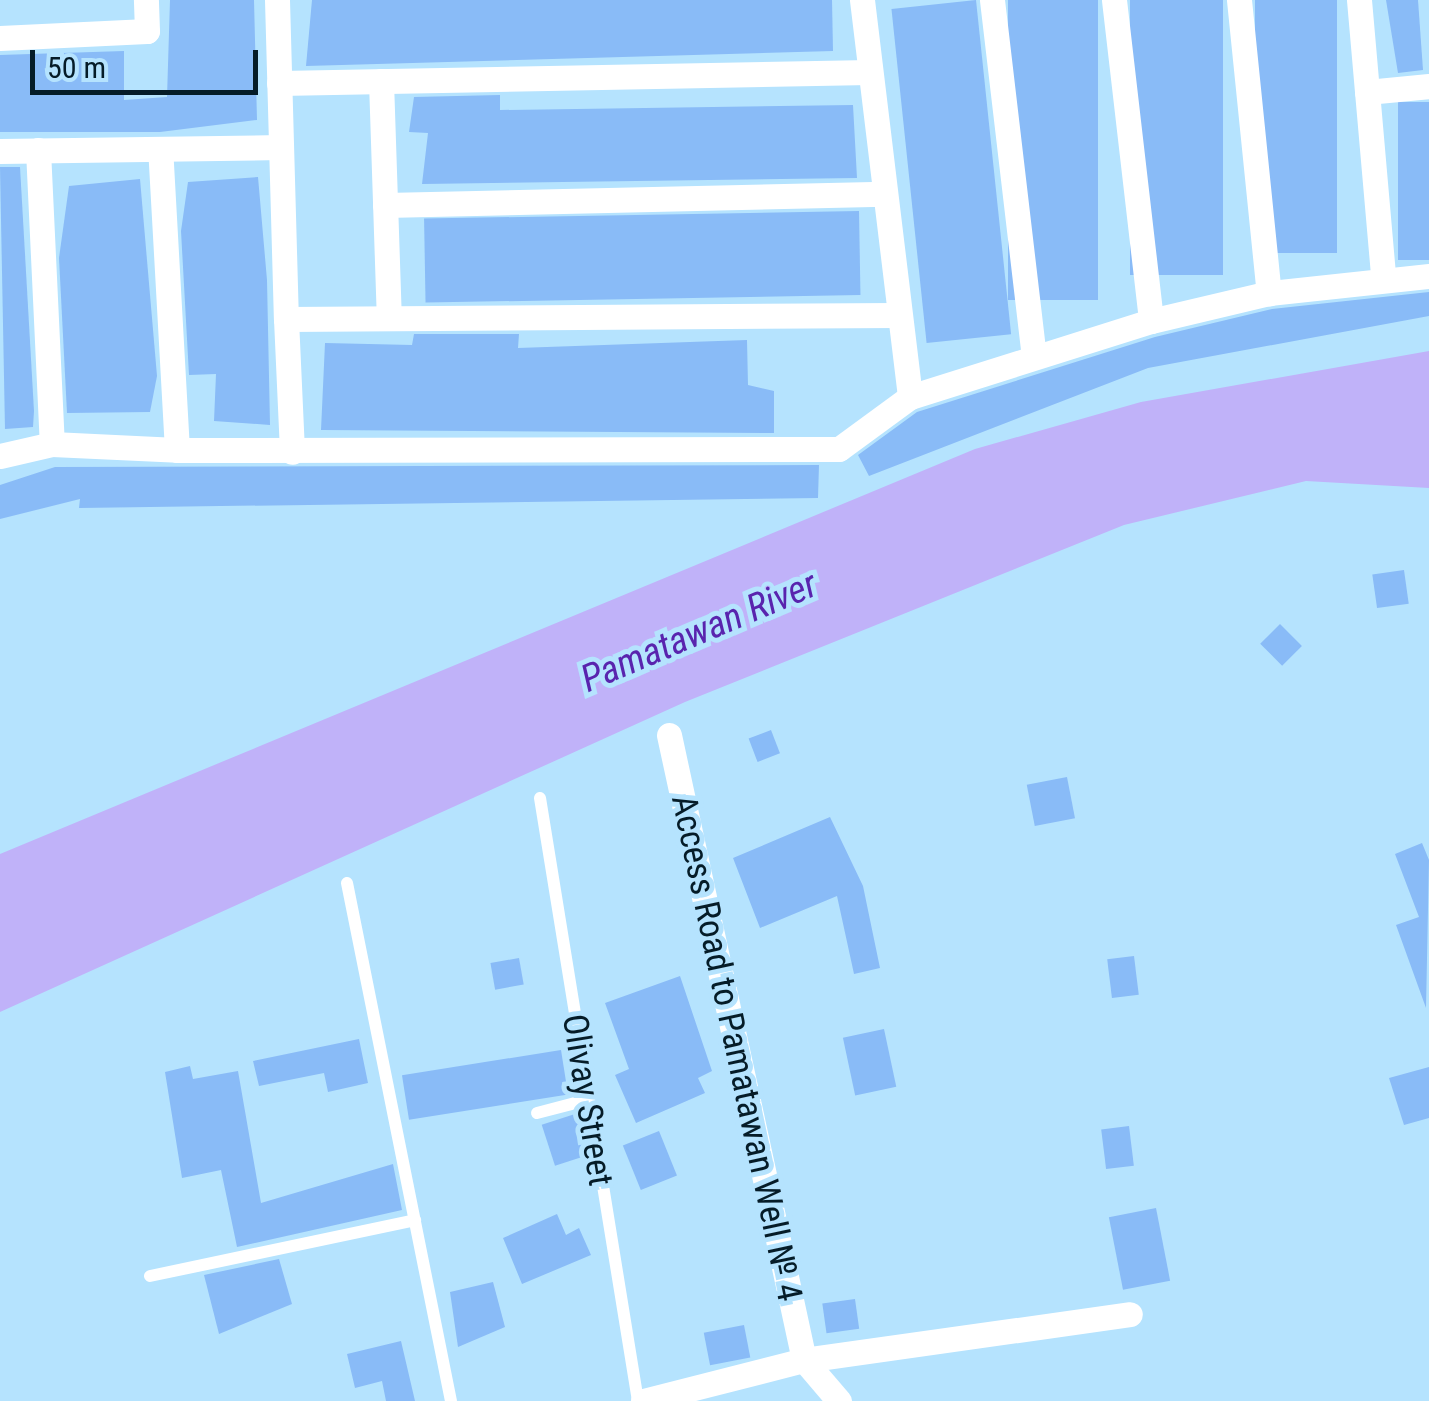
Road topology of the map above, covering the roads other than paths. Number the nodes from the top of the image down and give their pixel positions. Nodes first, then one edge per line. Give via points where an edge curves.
1 (146, 0) edge
2 (277, 0) edge
3 (862, 0) edge
4 (992, 0) edge
5 (1114, 0) edge
6 (1239, 0) edge
7 (1359, 0) edge
8 (0, 38) edge
9 (870, 72) junction
10 (381, 81) junction
11 (280, 83) junction
12 (1429, 86) edge
13 (1367, 92) junction
14 (281, 147) junction
15 (160, 149) junction
16 (38, 150) junction
17 (0, 151) edge
18 (884, 194) junction
19 (386, 205) junction
20 (1429, 276) edge
21 (1383, 278) junction
22 (1269, 293) junction
23 (897, 314) junction
24 (390, 318) junction
25 (286, 319) junction
26 (1151, 320) junction
27 (1034, 356) junction
28 (910, 397) junction
29 (52, 444) junction
30 (177, 450) junction
31 (292, 452) junction
32 (0, 456) edge
33 (668, 735) dead end
34 (540, 798) dead end
35 (346, 882) dead end
36 (587, 1100) junction
37 (537, 1113) dead end
38 (414, 1220) junction
39 (150, 1276) dead end
40 (1130, 1314) dead end
41 (804, 1360) junction
42 (451, 1401) edge
43 (640, 1401) edge
44 (839, 1401) edge

1 - 8 street via 147,31
2 - 11 street
3 - 9 street
4 - 27 street
5 - 26 street
6 - 22 street
7 - 13 street
9 - 10 street
9 - 18 street
10 - 11 street
10 - 19 street
11 - 14 street
12 - 13 street
13 - 21 street
14 - 15 street
14 - 25 street
15 - 16 street
15 - 30 street
16 - 17 street
16 - 29 street
18 - 19 street
18 - 23 street
19 - 24 street
20 - 21 street
21 - 22 street
22 - 26 street
23 - 24 street
23 - 28 street
24 - 25 street
25 - 31 street
26 - 27 street
27 - 28 street
28 - 31 street via 839,449
29 - 30 street
29 - 32 street
30 - 31 street
33 - 41 street, Access Road to Pamatawan Well № 4
34 - 36 lane, Olivay Street
35 - 38 lane
36 - 37 lane
36 - 43 lane, Olivay Street
38 - 39 lane
38 - 42 lane
40 - 41 street
41 - 43 street
41 - 44 street

